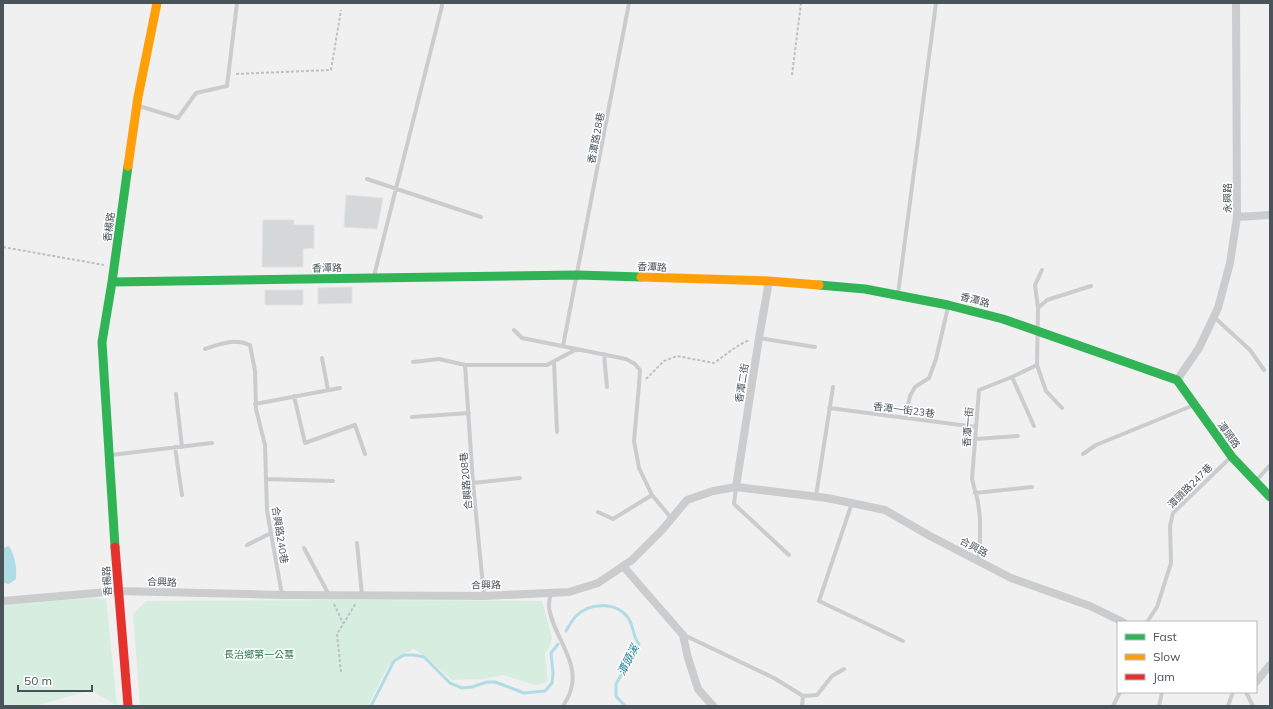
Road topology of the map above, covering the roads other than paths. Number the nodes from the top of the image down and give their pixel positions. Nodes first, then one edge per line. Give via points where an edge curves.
1 (157, 3) edge
2 (237, 3) edge
3 (442, 3) edge
4 (629, 3) edge
5 (936, 3) edge
6 (1236, 3) edge
7 (136, 105) junction
8 (367, 179) dead end
9 (396, 188) junction
10 (1270, 215) edge
11 (481, 217) dead end
12 (1237, 218) junction
13 (1042, 270) dead end
14 (578, 275) junction
15 (373, 278) junction
16 (769, 281) junction
17 (112, 282) junction
18 (1090, 286) dead end
19 (898, 295) junction
20 (948, 305) junction
21 (1038, 308) junction
22 (1214, 316) junction
23 (514, 330) dead end
24 (1039, 332) junction
25 (759, 338) junction
26 (563, 346) junction
27 (815, 347) dead end
28 (205, 349) dead end
29 (577, 349) junction
30 (604, 354) junction
31 (322, 358) dead end
32 (413, 362) dead end
33 (554, 362) junction
34 (465, 365) junction
35 (1037, 365) junction
36 (1264, 370) dead end
37 (1012, 377) junction
38 (1177, 380) junction
39 (607, 387) dead end
40 (833, 387) dead end
41 (340, 388) dead end
42 (328, 390) junction
43 (176, 394) dead end
44 (294, 396) junction
45 (255, 404) junction
46 (1194, 405) junction
47 (830, 408) junction
48 (1062, 408) dead end
49 (469, 413) junction
50 (412, 417) dead end
51 (905, 418) junction
52 (1034, 426) dead end
53 (976, 427) junction
54 (557, 432) dead end
55 (1018, 436) dead end
56 (975, 439) junction
57 (212, 443) dead end
58 (175, 447) junction
59 (182, 447) junction
60 (365, 454) dead end
61 (1083, 454) dead end
62 (109, 455) junction
63 (1232, 457) junction
64 (1270, 465) edge
65 (520, 478) dead end
66 (266, 479) junction
67 (333, 481) dead end
68 (1256, 482) junction
69 (473, 483) junction
70 (736, 487) junction
71 (1032, 487) dead end
72 (976, 493) junction
73 (182, 495) dead end
74 (652, 495) junction
75 (816, 496) junction
76 (1270, 497) edge
77 (852, 503) junction
78 (598, 512) dead end
79 (672, 519) junction
80 (271, 532) junction
81 (357, 544) dead end
82 (247, 546) dead end
83 (304, 548) dead end
84 (788, 556) dead end
85 (978, 560) junction
86 (623, 566) junction
87 (118, 591) junction
88 (551, 593) junction
89 (282, 595) junction
90 (329, 595) junction
91 (362, 595) junction
92 (484, 596) junction
93 (3, 601) edge
94 (1121, 621) edge
95 (1147, 621) edge
96 (683, 635) junction
97 (903, 642) dead end
98 (1270, 665) edge
99 (844, 669) dead end
100 (1257, 681) edge
101 (1120, 693) edge
102 (1162, 693) edge
103 (1232, 693) edge
104 (1246, 693) edge
105 (803, 696) junction
106 (128, 706) edge
107 (563, 706) edge
108 (713, 706) edge
109 (802, 706) edge
110 (1113, 706) edge
111 (1159, 706) edge
112 (1228, 706) edge
113 (1253, 706) edge

1 - 7 street, 香楊路
2 - 7 lane via 227,86 196,93 178,118
3 - 9 lane
4 - 14 lane, 香潭路28巷
5 - 19 lane
6 - 12 street, 永興路
7 - 17 street, 香楊路
8 - 9 lane
9 - 11 lane
9 - 15 lane
10 - 12 street
12 - 22 street, 永興路 via 1230,263
13 - 21 lane via 1035,285
14 - 15 street, 香潭路
14 - 16 street, 香潭路
14 - 26 lane, 香潭路28巷
15 - 17 street, 香潭路
16 - 19 street, 香潭路 via 865,289
16 - 25 street, 香潭二街
17 - 62 street, 香楊路 via 102,342
18 - 21 lane via 1047,300
19 - 20 street, 香潭路
20 - 24 street, 香潭路 via 1003,319
20 - 51 lane via 929,378 916,387 910,396
21 - 24 lane
22 - 36 lane via 1250,350
22 - 38 street, 永興路 via 1198,348
23 - 26 lane via 522,338
24 - 35 lane
24 - 38 street, 香潭路
25 - 27 lane
25 - 70 street, 香潭二街
26 - 29 lane
28 - 45 lane, 合興路240巷 via 226,342 250,345 255,371
29 - 30 lane
29 - 33 lane
30 - 39 lane
30 - 74 lane via 626,358 640,370 634,441 639,468
31 - 42 lane
32 - 34 lane via 439,359
33 - 34 lane via 547,365
33 - 54 lane
34 - 49 lane, 合興路208巷
35 - 37 lane, 香潭一街
35 - 48 lane via 1046,391
37 - 52 lane
37 - 53 lane, 香潭一街 via 979,390
38 - 46 street, 潭頭路
40 - 47 lane
41 - 42 lane
42 - 44 lane
43 - 59 lane
44 - 45 lane
44 - 60 lane via 305,444 355,426
45 - 66 lane, 合興路240巷 via 265,445
46 - 61 lane via 1096,445
46 - 63 street, 潭頭路
47 - 51 lane, 香潭一街23巷
47 - 75 lane
49 - 50 lane
49 - 69 lane, 合興路208巷
51 - 53 lane, 香潭一街23巷
53 - 56 lane, 香潭一街
55 - 56 lane
56 - 72 lane, 香潭一街 via 972,479
57 - 59 lane
58 - 59 lane
58 - 62 lane
58 - 73 lane
62 - 87 street, 香楊路
63 - 68 street, 潭頭路
63 - 95 lane, 潭頭路247巷 via 1173,513 1170,526 1171,562 1157,607
64 - 68 lane
65 - 69 lane
66 - 67 lane
66 - 80 lane, 合興路240巷 via 267,511
68 - 76 street, 潭頭路
69 - 92 lane, 合興路208巷
70 - 75 street, 合興路
70 - 79 street, 合興路 via 713,491 687,500
70 - 84 lane via 734,504
71 - 72 lane
72 - 85 lane, 香潭一街 via 980,518
74 - 78 lane via 613,519
74 - 79 lane
75 - 77 street, 合興路
77 - 85 street, 合興路 via 885,510
77 - 97 lane via 819,601
79 - 86 street, 合興路
80 - 82 lane
80 - 89 lane, 合興路240巷
81 - 91 lane
83 - 90 lane
85 - 94 street, 合興路 via 1011,578 1090,606
86 - 88 street, 合興路 via 598,582 569,592
86 - 96 street
87 - 89 street, 合興路
87 - 93 street, 合興路
87 - 106 street, 香楊路
88 - 92 street, 合興路
88 - 107 lane via 549,606 568,655 572,675 572,689
89 - 90 street, 合興路
90 - 91 street, 合興路
91 - 92 street, 合興路
96 - 105 lane via 774,678
96 - 108 street via 698,689
98 - 100 street
99 - 105 lane via 832,676 817,695
101 - 110 lane
102 - 111 lane
103 - 112 lane
104 - 113 lane
105 - 109 lane

